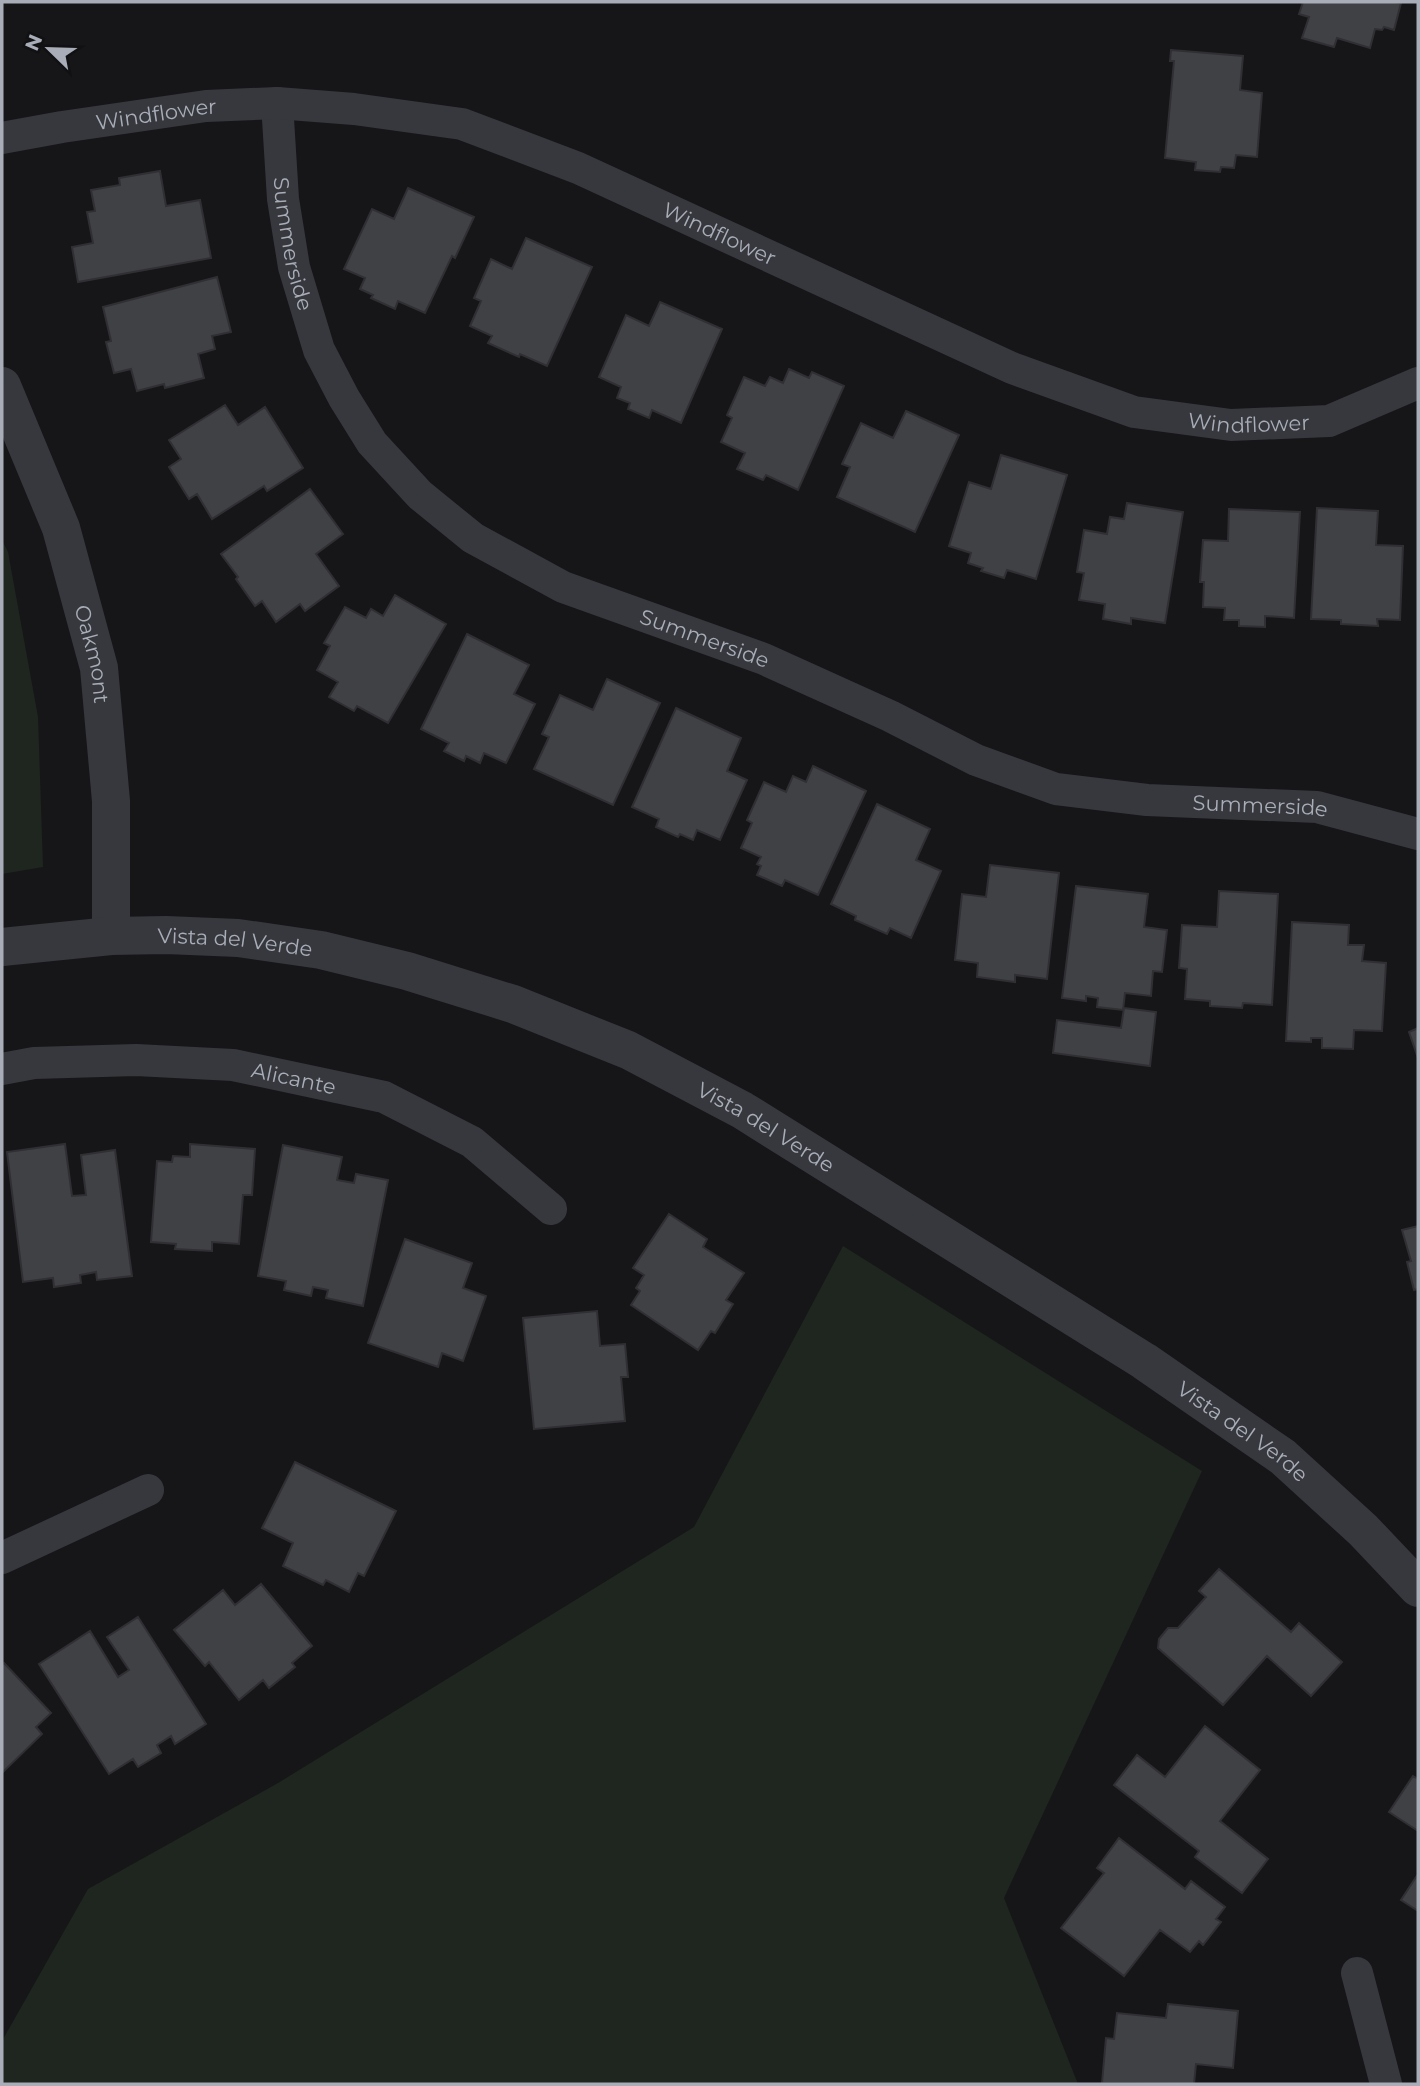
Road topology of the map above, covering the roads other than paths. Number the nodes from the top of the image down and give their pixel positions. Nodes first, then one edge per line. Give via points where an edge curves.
1 (276, 103) junction
2 (2, 138) edge
3 (1418, 383) edge
4 (2, 386) edge
5 (1418, 834) edge
6 (111, 936) junction
7 (2, 947) edge
8 (2, 1069) edge
9 (551, 1209) dead end
10 (148, 1490) dead end
11 (2, 1558) edge
12 (1418, 1588) edge
13 (1357, 1973) dead end
14 (1386, 2084) edge

1 - 2 street, Windflower via 206,106
1 - 3 street, Windflower via 462,124 578,168 1012,368 1134,412 1231,425 1329,421
1 - 5 street, Summerside via 283,199 294,267 319,350 372,443 420,495 473,538 563,587 764,659 976,760 1056,789 1147,800 1317,807
4 - 6 street, Oakmont via 61,528 99,668 111,801
6 - 7 street, Vista del Verde
6 - 12 street, Vista del Verde via 238,938 321,950 513,1004 628,1050 742,1110 1144,1361 1283,1457
8 - 9 street, Alicante via 34,1063 136,1060 233,1065 384,1097 471,1142
10 - 11 street
13 - 14 street

